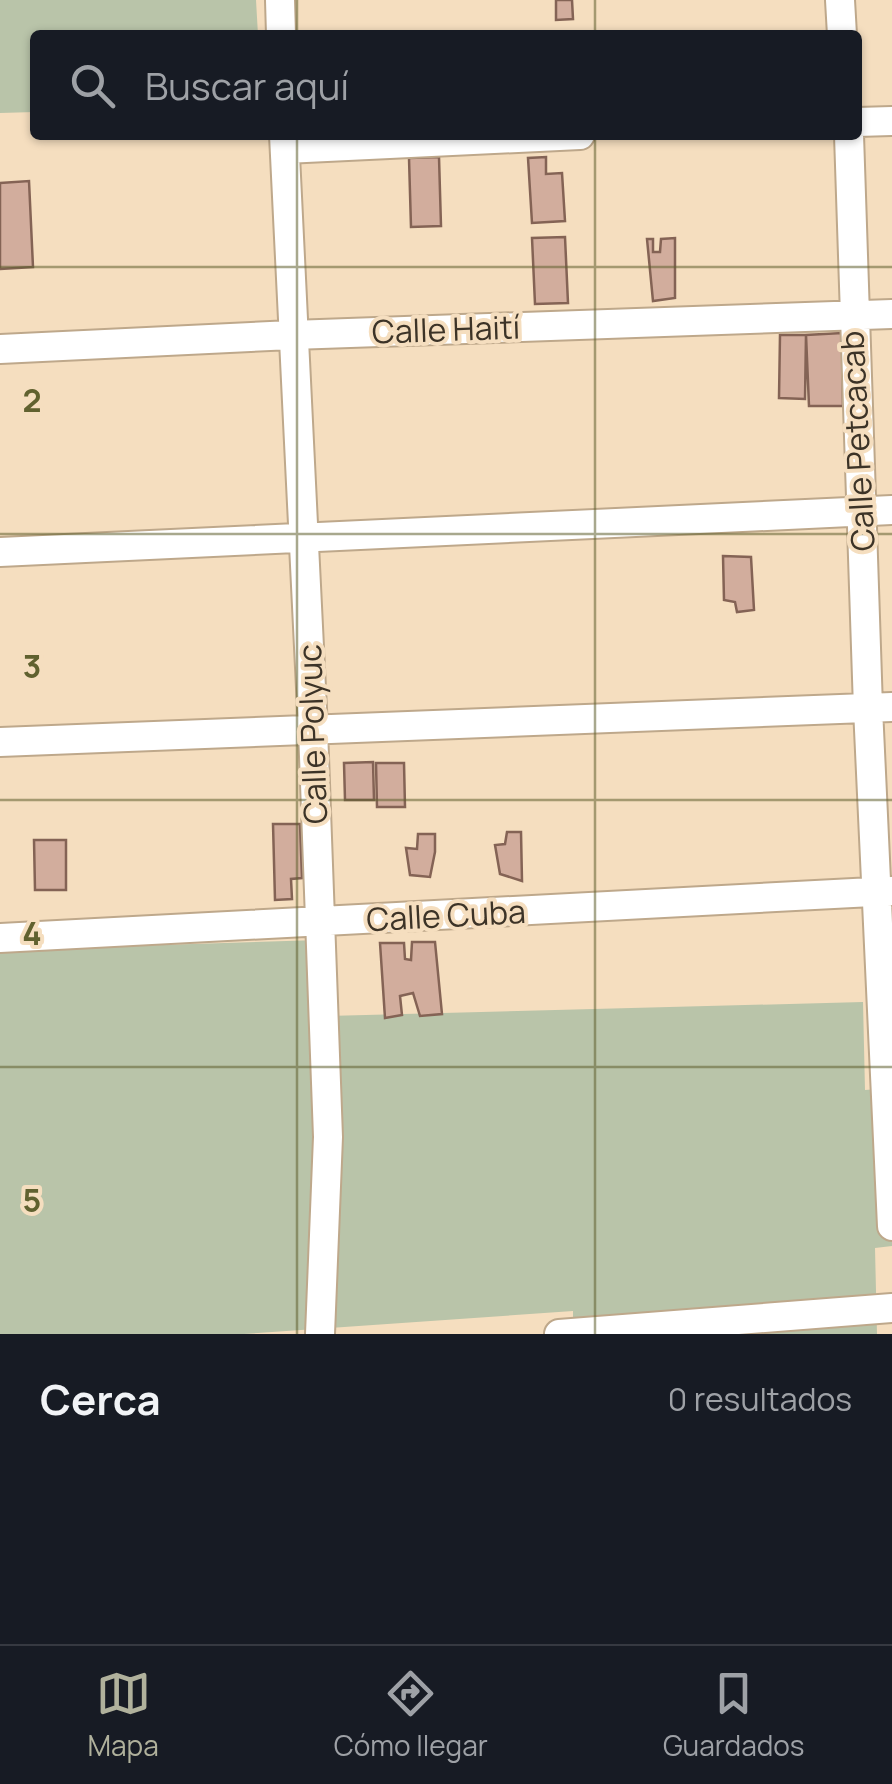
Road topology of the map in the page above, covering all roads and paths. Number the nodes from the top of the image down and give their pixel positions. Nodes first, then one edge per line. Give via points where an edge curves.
1 (280, 0) edge
2 (840, 0) edge
3 (281, 30) edge
4 (842, 30) edge
5 (892, 121) edge
6 (862, 122) edge
7 (369, 140) edge
8 (849, 140) edge
9 (285, 142) edge
10 (892, 314) edge
11 (853, 316) junction
12 (292, 335) junction
13 (0, 349) edge
14 (892, 510) edge
15 (862, 511) junction
16 (304, 535) junction
17 (0, 552) edge
18 (880, 707) edge
19 (314, 729) junction
20 (0, 742) edge
21 (885, 891) edge
22 (319, 924) junction
23 (0, 938) edge
24 (889, 1053) edge
25 (892, 1226) edge
26 (892, 1308) edge
27 (320, 1334) edge
28 (559, 1334) edge

1 - 3 street
2 - 4 street
5 - 6 street
7 - 9 street
8 - 11 street, Calle Petcacab
9 - 12 street, Calle Polyuc
10 - 11 street, Calle Haití
11 - 12 street, Calle Haití
11 - 15 street, Calle Petcacab
12 - 13 street, Calle Haití
12 - 16 street, Calle Polyuc
14 - 15 street
15 - 16 street
15 - 18 street, Calle Petcacab
16 - 17 street
16 - 19 street, Calle Polyuc
18 - 19 street
18 - 21 street, Calle Petcacab
19 - 20 street
19 - 22 street, Calle Polyuc
21 - 22 street, Calle Cuba
21 - 24 street, Calle Petcacab
22 - 23 street, Calle Cuba
22 - 27 street, Calle Polyuc via 328,1137
24 - 25 street, Calle Petcacab
26 - 28 street

